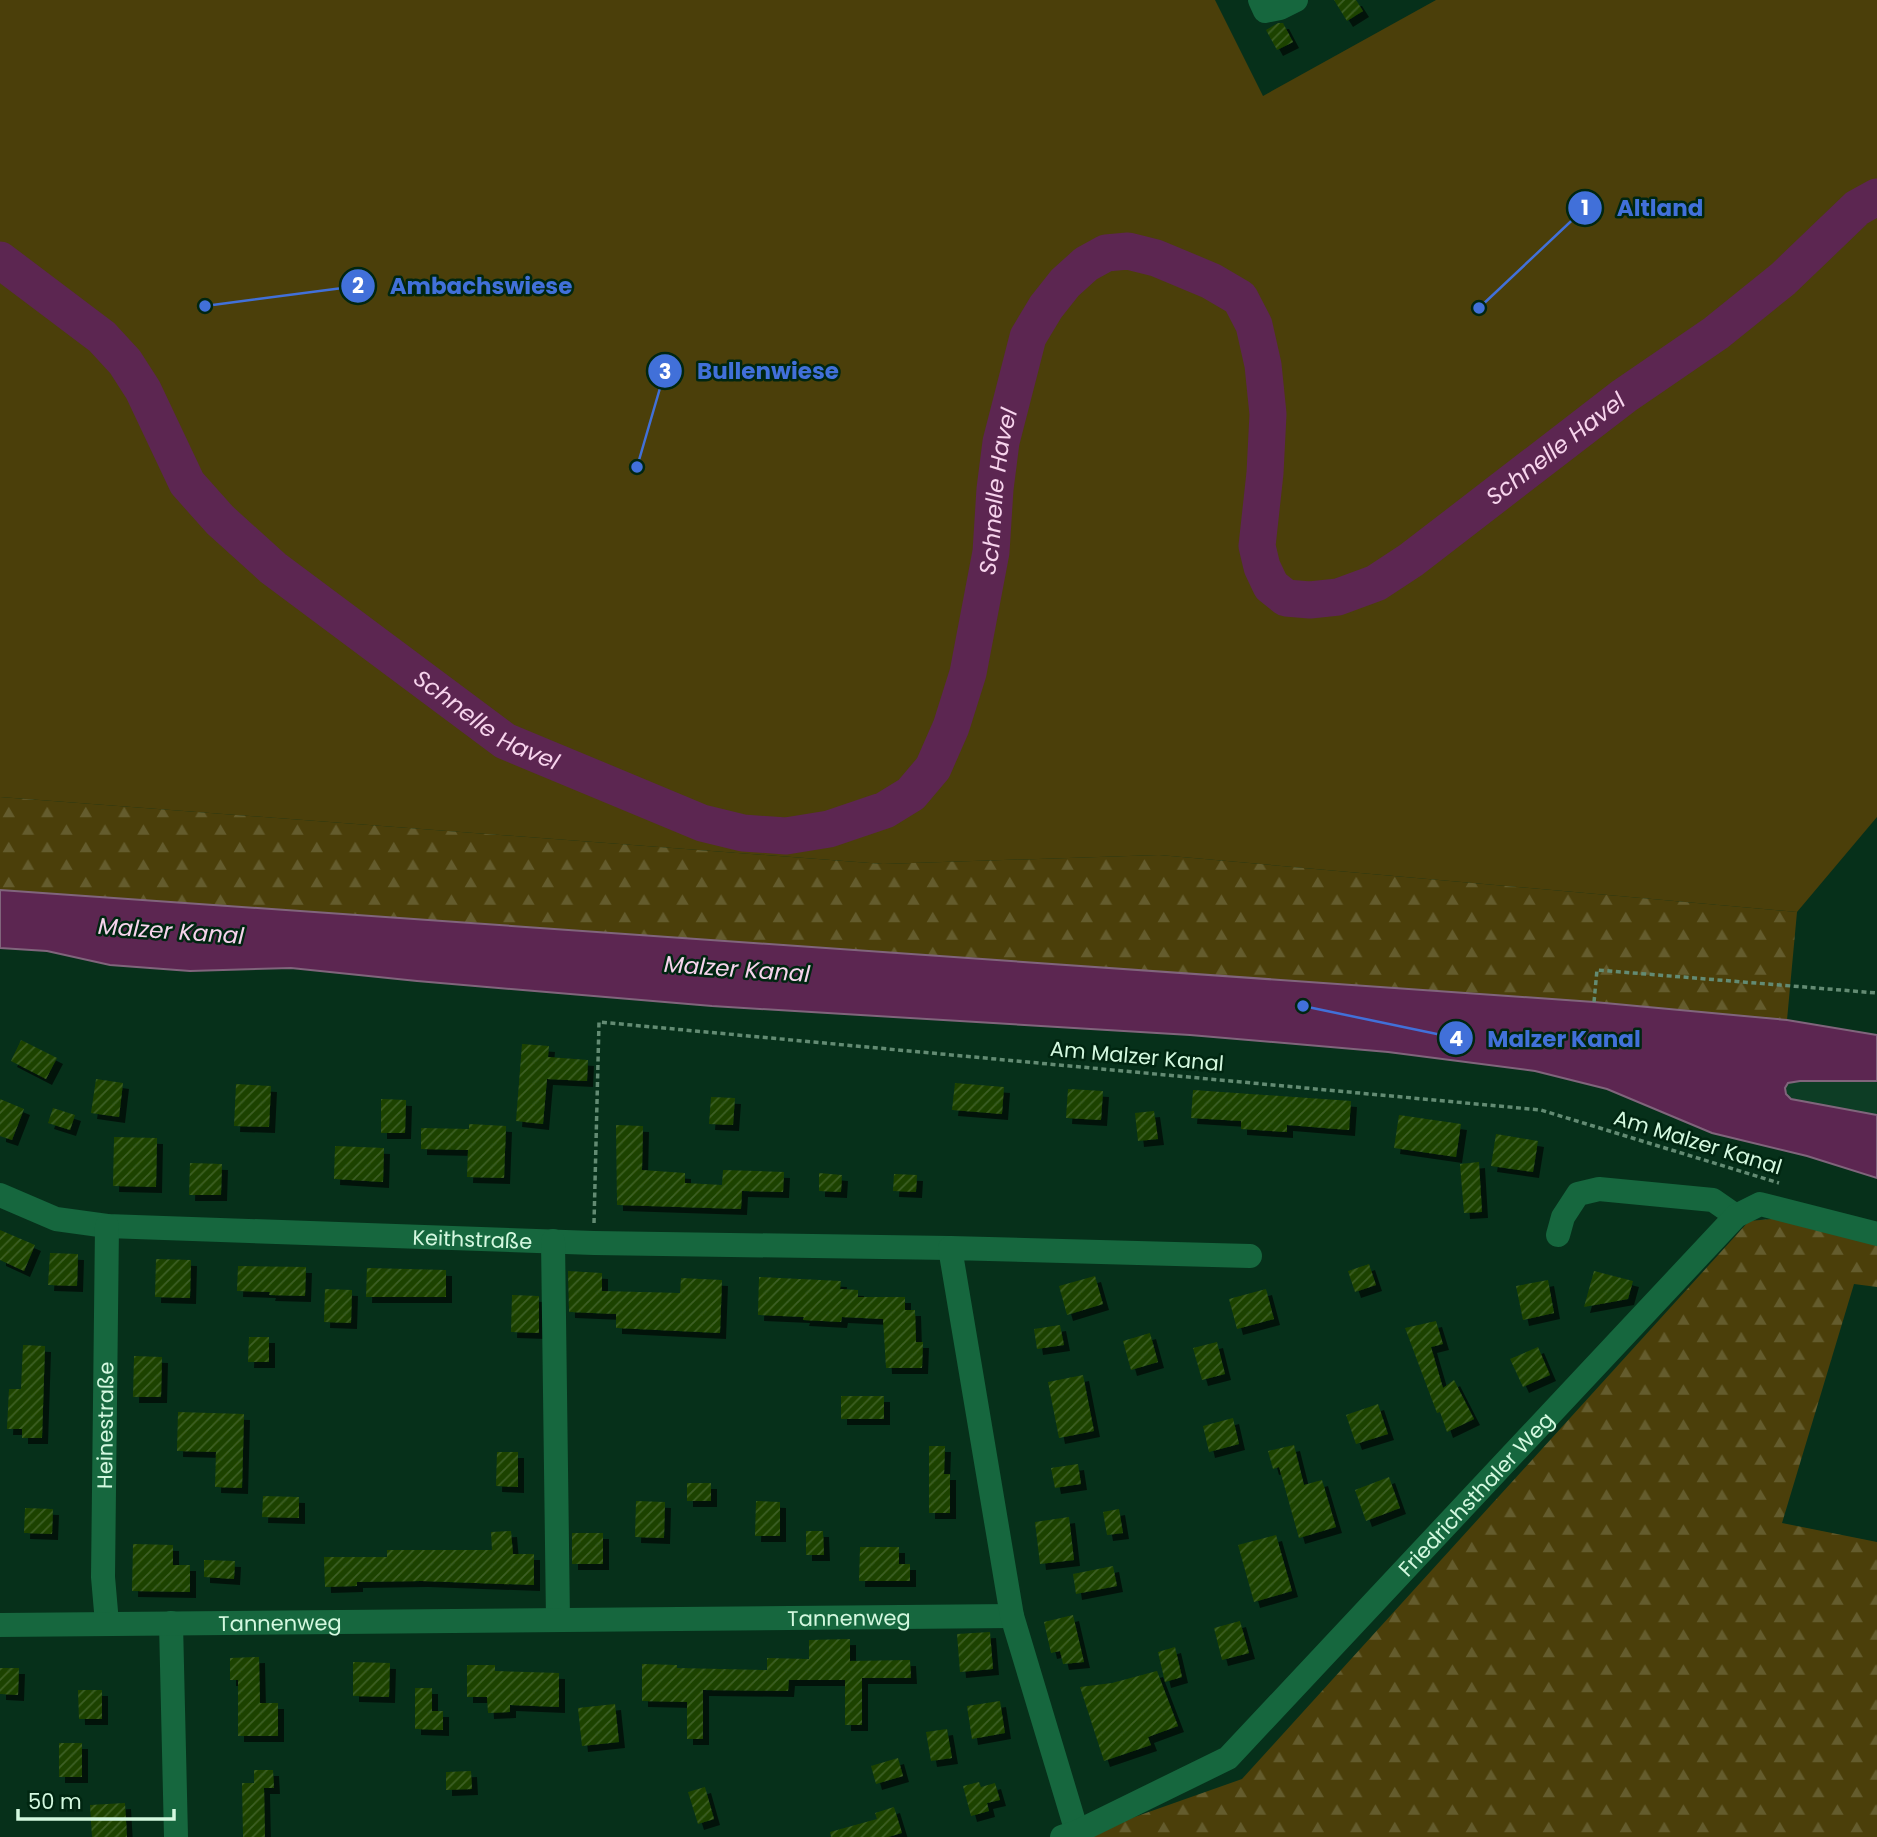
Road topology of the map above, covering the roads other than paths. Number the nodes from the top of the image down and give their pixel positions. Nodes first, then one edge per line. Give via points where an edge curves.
1 (1260, 0) edge
2 (1296, 0) edge
3 (0, 1195) edge
4 (1736, 1216) junction
5 (107, 1226) junction
6 (1877, 1234) edge
7 (1558, 1236) dead end
8 (553, 1241) junction
9 (950, 1248) junction
10 (1250, 1256) dead end
11 (1012, 1616) junction
12 (558, 1620) junction
13 (107, 1623) junction
14 (171, 1623) junction
15 (0, 1625) edge
16 (1070, 1834) edge
17 (176, 1837) edge

1 - 2 street via 1265,11
3 - 5 street, Keithstraße via 56,1219
4 - 6 street, Friedrichsthaler Weg via 1760,1204
4 - 7 street via 1713,1200 1599,1189 1578,1194 1563,1217
4 - 16 street, Friedrichsthaler Weg via 1228,1758
5 - 8 street, Keithstraße
5 - 13 street, Heinestraße via 103,1577
8 - 9 street, Keithstraße
8 - 12 street
9 - 10 street
9 - 11 street, Friedrichsthaler Weg
11 - 12 street, Tannenweg
11 - 16 street, Friedrichsthaler Weg
12 - 14 street, Tannenweg
13 - 14 street, Tannenweg
13 - 15 street, Tannenweg
14 - 17 street

